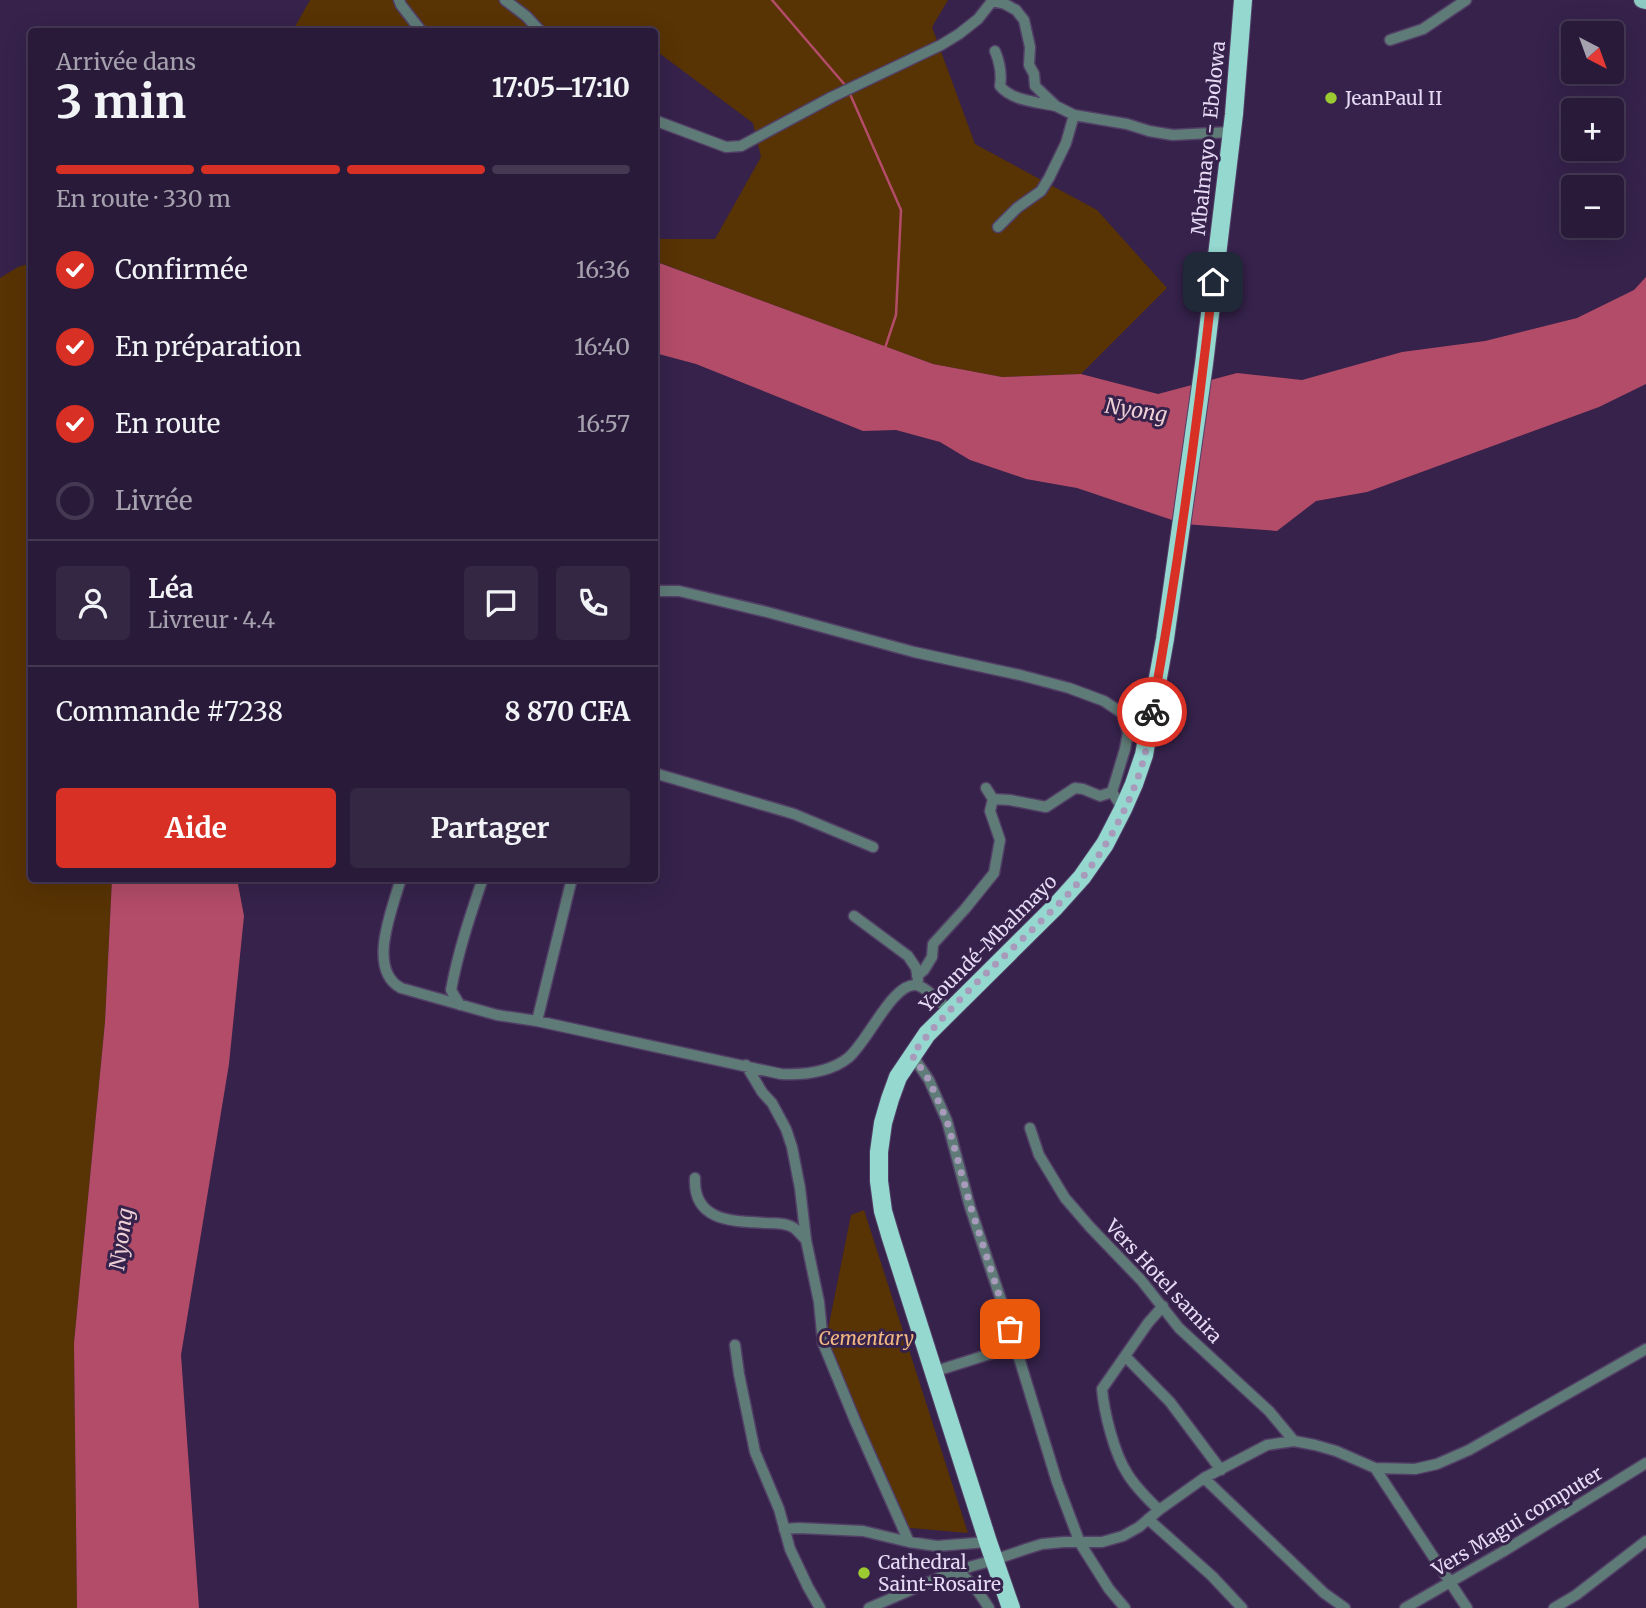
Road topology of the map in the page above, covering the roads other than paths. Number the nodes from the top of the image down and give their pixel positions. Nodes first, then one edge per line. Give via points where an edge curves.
1 (399, 0) edge
2 (505, 0) edge
3 (1243, 0) edge
4 (1466, 0) edge
5 (992, 1) edge
6 (419, 28) edge
7 (537, 28) edge
8 (1390, 40) dead end
9 (995, 51) dead end
10 (1056, 106) junction
11 (1073, 115) junction
12 (658, 122) edge
13 (1231, 132) junction
14 (998, 227) dead end
15 (1179, 547) joint
16 (658, 591) edge
17 (658, 775) edge
18 (986, 789) dead end
19 (1112, 792) junction
20 (993, 799) junction
21 (1124, 808) junction
22 (873, 847) dead end
23 (400, 882) edge
24 (482, 882) edge
25 (571, 882) edge
26 (855, 916) dead end
27 (919, 981) junction
28 (460, 1004) junction
29 (950, 1011) junction
30 (537, 1021) junction
31 (912, 1055) junction
32 (746, 1065) junction
33 (1030, 1128) dead end
34 (695, 1178) dead end
35 (806, 1240) junction
36 (1163, 1307) junction
37 (735, 1345) dead end
38 (1015, 1346) junction
39 (1646, 1349) edge
40 (1125, 1356) junction
41 (933, 1372) junction
42 (1294, 1441) junction
43 (1646, 1463) edge
44 (1375, 1468) junction
45 (1221, 1470) junction
46 (1204, 1478) junction
47 (1158, 1510) junction
48 (1148, 1519) junction
49 (784, 1529) junction
50 (1646, 1541) edge
51 (909, 1542) junction
52 (988, 1542) junction
53 (1080, 1542) junction
54 (994, 1560) junction
55 (955, 1571) junction
56 (1450, 1581) junction
57 (820, 1608) edge
58 (869, 1608) edge
59 (989, 1608) edge
60 (1011, 1608) edge
61 (1125, 1608) edge
62 (1242, 1608) edge
63 (1345, 1608) edge
64 (1405, 1608) edge
65 (1467, 1608) edge
66 (1555, 1608) edge

1 - 6 street
2 - 7 street
3 - 13 highway, Mbalmayo - Ebolowa
4 - 8 street via 1423,29
5 - 10 street via 1016,10 1024,20 1035,86
5 - 12 street via 978,19 941,45 741,146 726,147
9 - 10 street via 1002,75 1000,86 1006,92
10 - 11 street
11 - 13 street via 1173,135
11 - 14 street via 1066,143 1041,191
13 - 15 highway, Mbalmayo - Ebolowa
15 - 21 highway, Yaoundé-Mbalmayo via 1144,755
16 - 19 street via 767,612 1020,675 1104,701 1122,713 1128,733
17 - 22 street via 794,814
18 - 20 street
19 - 20 street via 1100,796 1075,788 1046,807
19 - 21 street
20 - 27 street via 990,811 1000,840 994,873 933,944 932,957
21 - 29 highway, Yaoundé-Mbalmayo via 1082,877
23 - 28 street via 384,945 386,973 401,988
24 - 28 street via 456,961 451,990
25 - 30 street
26 - 27 street via 908,956
27 - 29 street
27 - 32 street via 896,993 857,1050 836,1065 799,1075
28 - 30 street
29 - 31 highway, Yaoundé-Mbalmayo
30 - 32 street
31 - 38 street via 947,1121
31 - 41 highway, Yaoundé-Mbalmayo via 898,1077 883,1122 879,1181 883,1211
32 - 35 street via 786,1129
33 - 36 street, Vers Hotel samira via 1039,1155 1065,1198
34 - 35 street via 694,1191 710,1214 782,1224 793,1227
35 - 51 street via 823,1343
36 - 40 street
36 - 42 street, Vers Hotel samira
37 - 49 street via 755,1452
38 - 41 street
38 - 53 street
39 - 44 street via 1454,1457 1415,1469
40 - 45 street via 1170,1402
40 - 47 street via 1102,1389 1102,1398 1126,1471
41 - 52 highway, Yaoundé-Mbalmayo
42 - 44 street via 1336,1451
42 - 45 street via 1267,1445
43 - 56 street, Vers Magui computer
44 - 56 street
45 - 46 street
46 - 47 street
46 - 63 street via 1324,1594
47 - 48 street
48 - 53 street via 1123,1536
48 - 62 street
49 - 51 street via 863,1531
49 - 57 street
50 - 66 street
51 - 52 street via 937,1546
52 - 54 highway, Yaoundé-Mbalmayo
53 - 54 street via 1042,1544
53 - 61 street
54 - 55 street
54 - 60 highway, Yaoundé-Mbalmayo
55 - 58 street
55 - 59 street
56 - 64 street, Vers Magui computer
56 - 65 street

